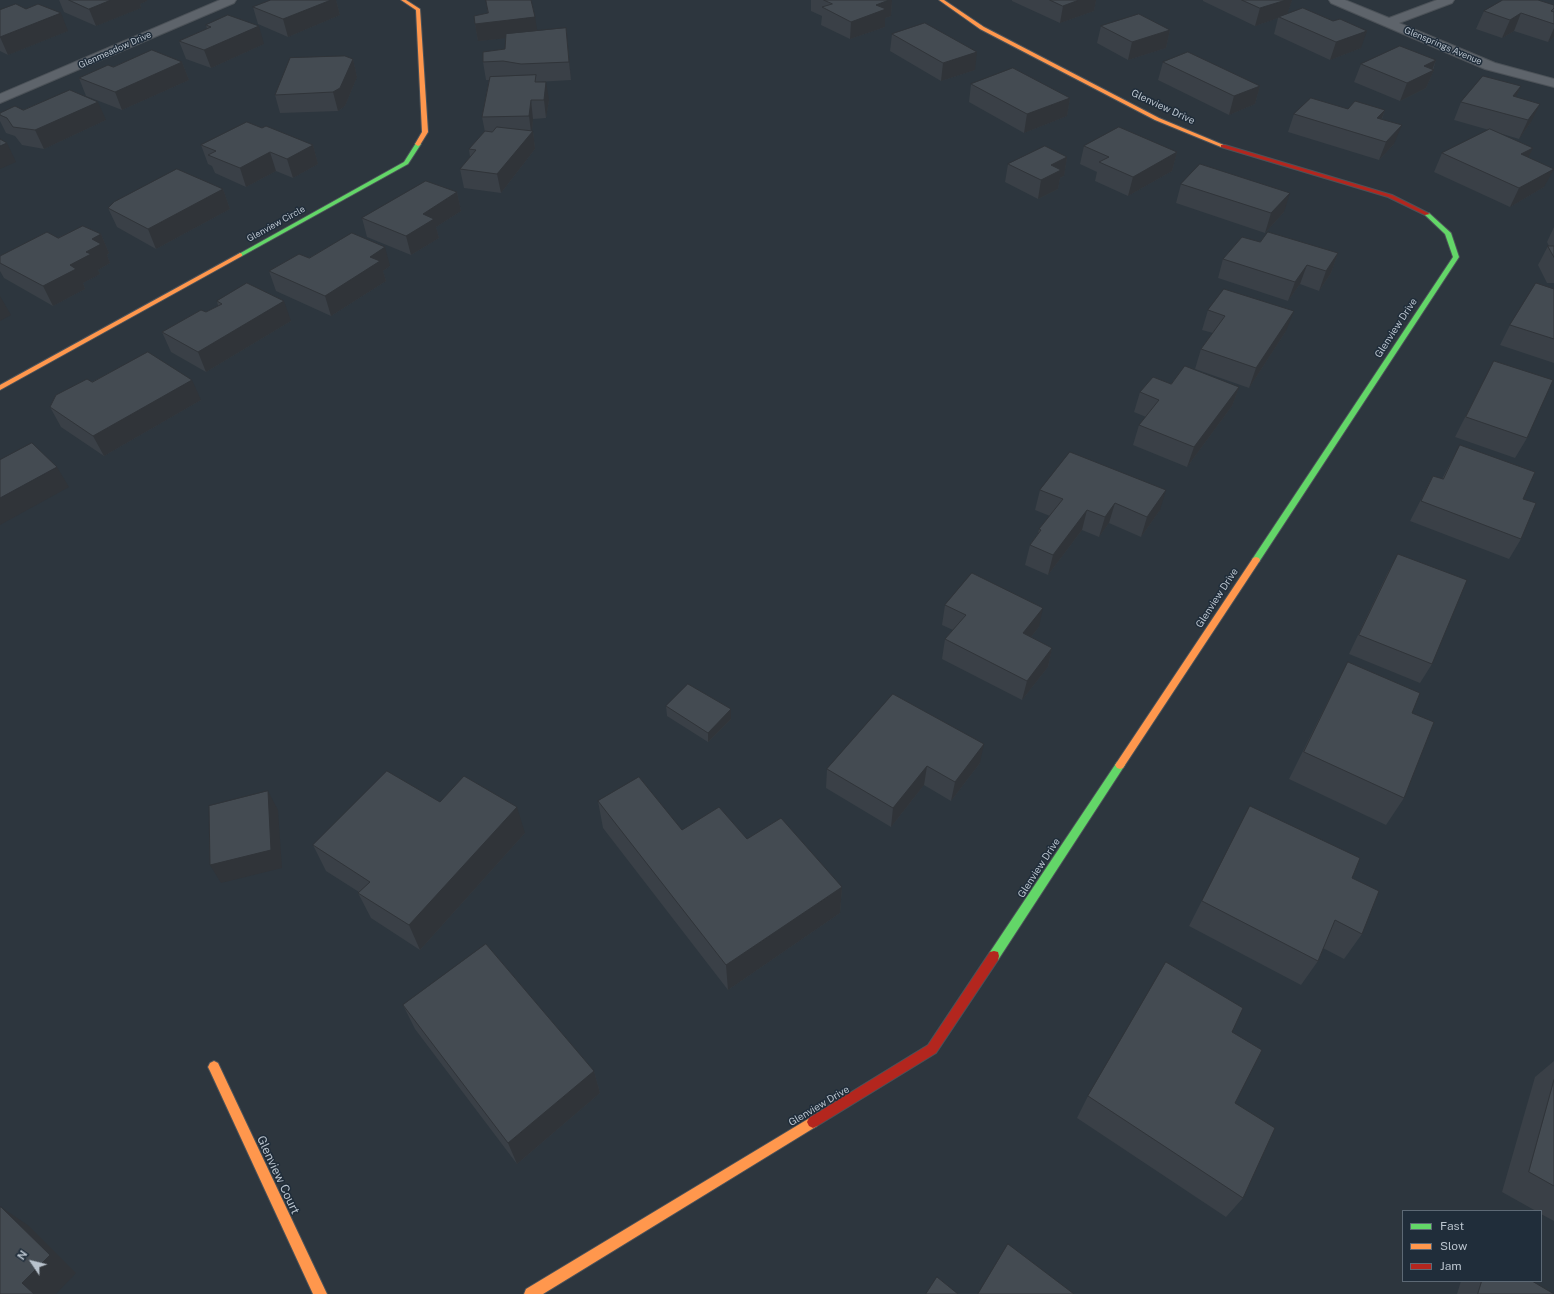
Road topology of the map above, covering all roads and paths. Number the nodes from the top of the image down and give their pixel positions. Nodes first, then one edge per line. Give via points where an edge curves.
1 (230, 0) edge
2 (404, 0) edge
3 (941, 0) edge
4 (1335, 0) edge
5 (1448, 0) edge
6 (1388, 23) junction
7 (1554, 84) edge
8 (0, 100) edge
9 (0, 388) edge
10 (214, 1067) dead end
11 (320, 1294) edge
12 (531, 1294) edge

1 - 8 street, Glenmeadow Drive
2 - 9 street, Glenview Circle via 418,9 425,132 406,163
3 - 12 street, Glenview Drive via 982,28 1157,119 1229,148 1390,196 1427,214 1448,233 1456,257 932,1049
4 - 6 street, Glensprings Avenue
5 - 6 street
6 - 7 street, Glensprings Avenue via 1490,66
10 - 11 street, Glenview Court

